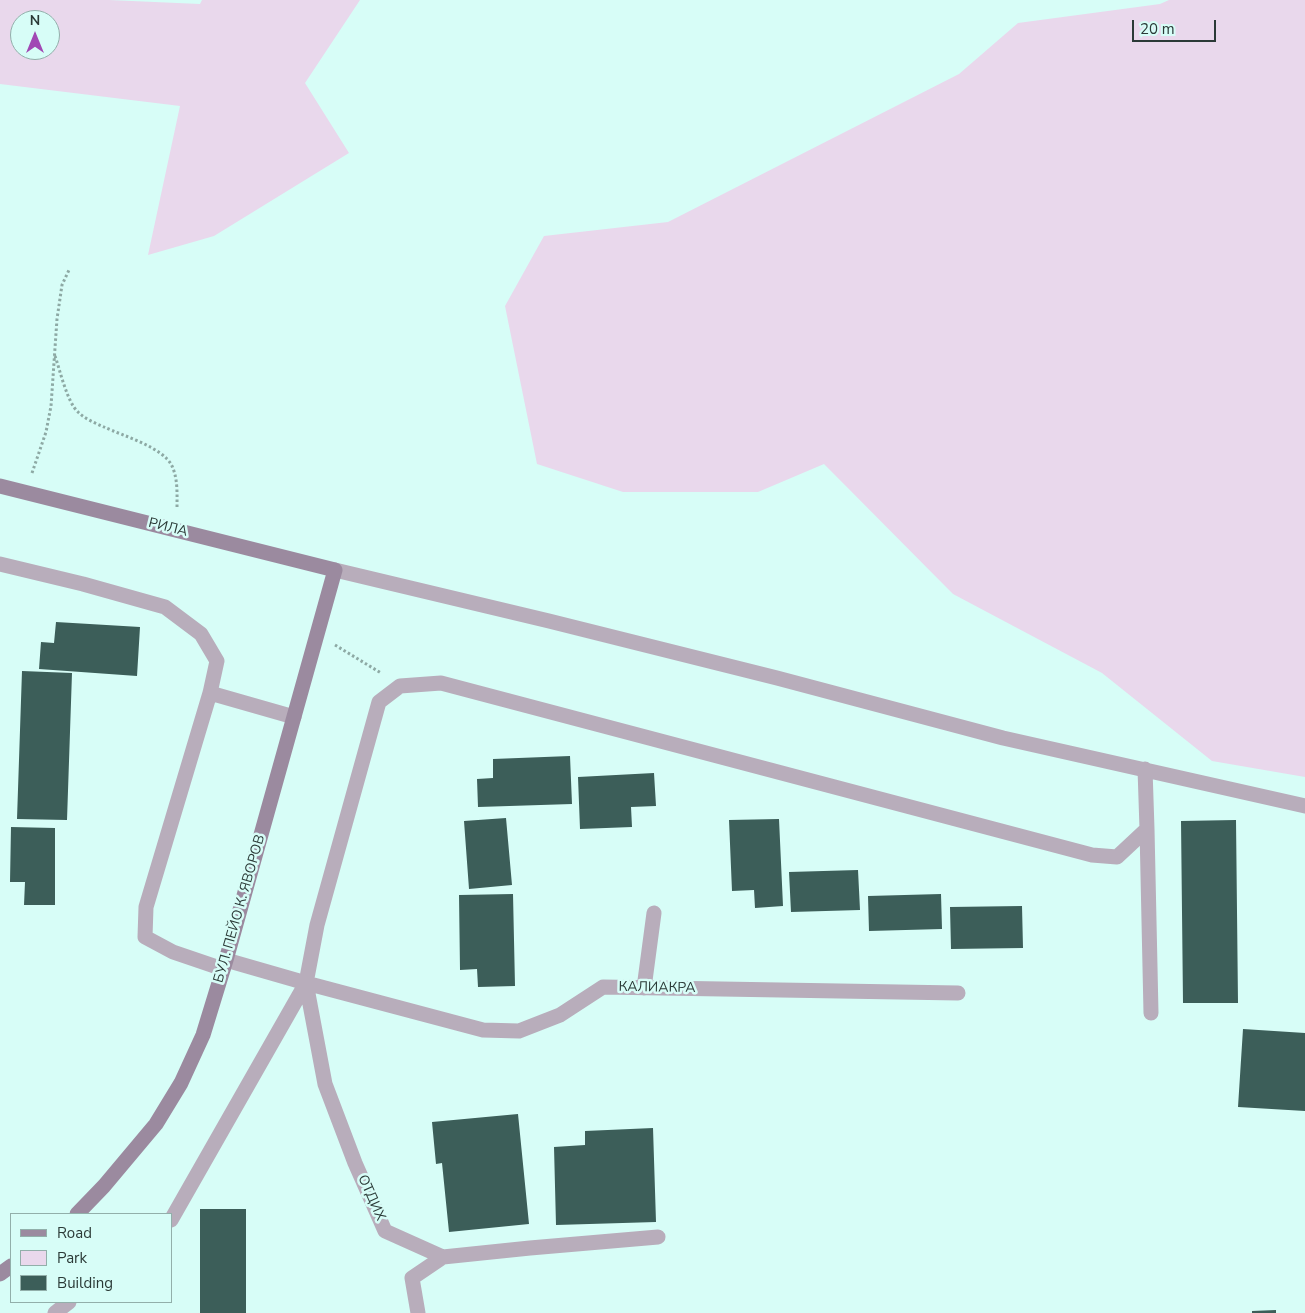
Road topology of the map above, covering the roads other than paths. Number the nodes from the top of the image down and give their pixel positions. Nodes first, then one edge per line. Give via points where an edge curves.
1 (0, 486) edge
2 (0, 564) edge
3 (335, 570) junction
4 (210, 693) junction
5 (294, 717) junction
6 (1144, 769) junction
7 (1305, 806) edge
8 (1147, 829) junction
9 (654, 913) dead end
10 (225, 964) junction
11 (306, 983) junction
12 (644, 988) junction
13 (958, 993) dead end
14 (1151, 1013) dead end
15 (78, 1213) edge
16 (172, 1218) edge
17 (658, 1237) dead end
18 (443, 1257) junction
19 (69, 1303) edge
20 (56, 1313) edge
21 (418, 1313) edge

1 - 3 street, РИЛА
2 - 4 street via 166,607 201,634 217,662
3 - 5 street, БУЛ. ПЕЙО К. ЯВОРОВ
3 - 6 street via 777,678 1003,738
4 - 5 street
4 - 10 street, КАЛИАКРА via 146,907 145,938 173,952
5 - 10 street, БУЛ. ПЕЙО К. ЯВОРОВ
6 - 7 street
6 - 8 street
8 - 11 street via 1117,857 1092,855 441,683 400,686 379,702 317,925
8 - 14 street
9 - 12 street
10 - 11 street, КАЛИАКРА
10 - 15 street, БУЛ. ПЕЙО К. ЯВОРОВ via 203,1035 181,1083 156,1124
11 - 12 street, КАЛИАКРА via 483,1030 519,1031 560,1015 603,987
11 - 16 street
11 - 18 street, ОТДИХ via 324,1084 385,1231
12 - 13 street, КАЛИАКРА
17 - 18 street
18 - 21 street via 412,1278
19 - 20 street

